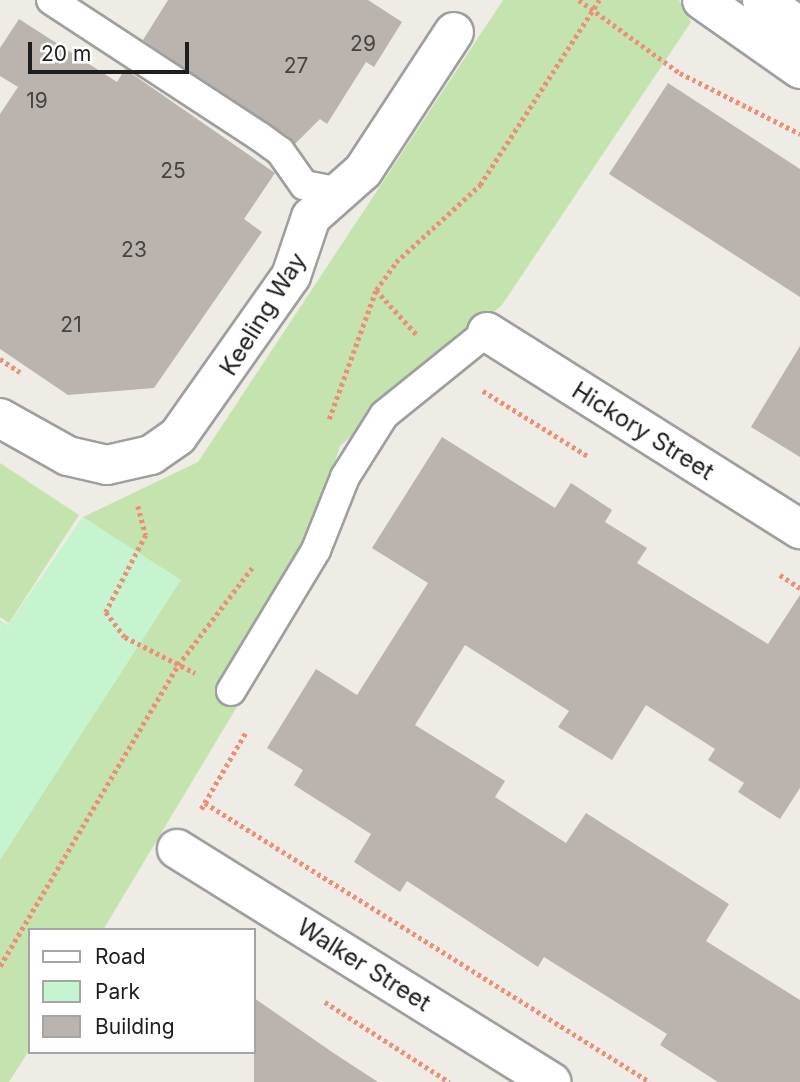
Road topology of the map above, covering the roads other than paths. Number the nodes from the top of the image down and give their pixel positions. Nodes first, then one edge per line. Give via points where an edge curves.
1 (51, 0) edge
2 (702, 0) edge
3 (762, 0) edge
4 (800, 27) edge
5 (454, 32) dead end
6 (800, 69) edge
7 (335, 191) junction
8 (487, 332) joint
9 (0, 418) edge
10 (800, 529) edge
11 (231, 691) road end
12 (177, 849) road end
13 (551, 1082) edge

1 - 7 lane via 280,151 304,185
2 - 6 street
3 - 4 street
5 - 7 street, Keeling Way via 363,171
7 - 9 street, Keeling Way via 311,217 291,276 198,414 151,455 129,464 68,456
8 - 10 street, Hickory Street
8 - 11 lane via 384,415 345,477 316,550
12 - 13 street, Walker Street

